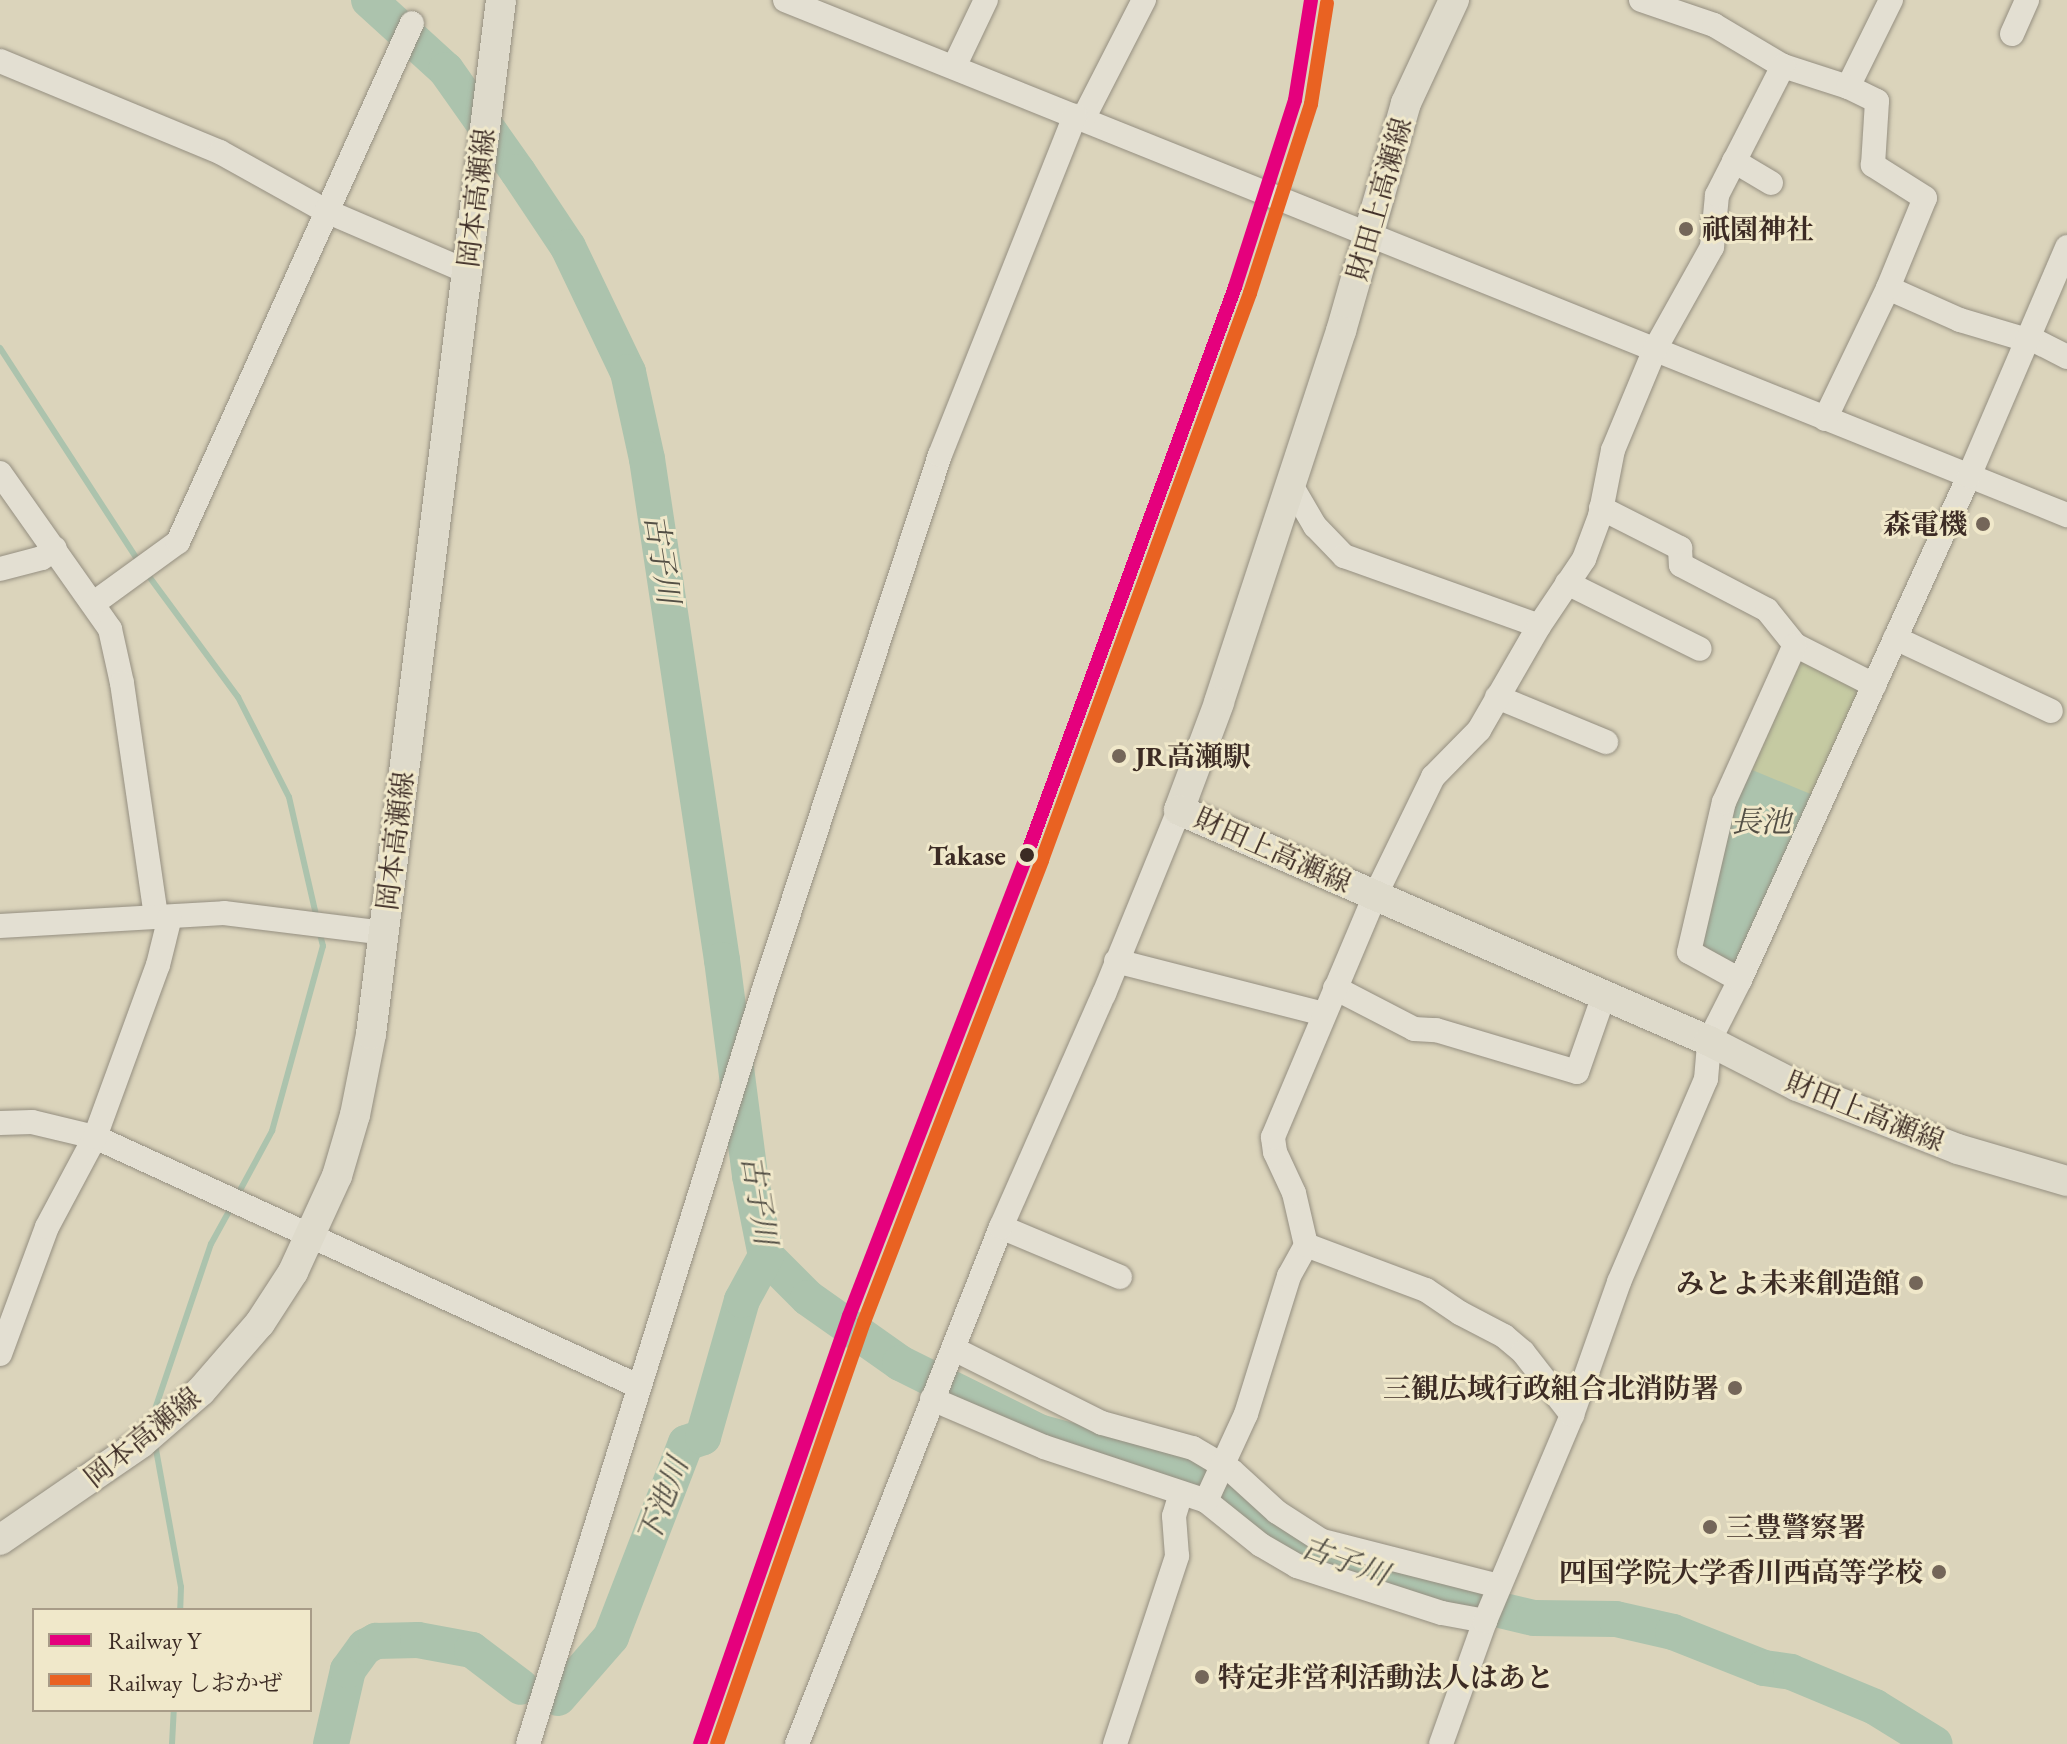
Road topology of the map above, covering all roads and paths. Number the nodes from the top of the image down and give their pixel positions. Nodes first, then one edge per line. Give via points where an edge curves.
1 (501, 0) edge
2 (786, 0) edge
3 (986, 0) edge
4 (1144, 0) edge
5 (1454, 0) edge
6 (1641, 0) edge
7 (1891, 0) edge
8 (2027, 0) edge
9 (412, 23) dead end
10 (2012, 34) dead end
11 (0, 61) edge
12 (1783, 66) junction
13 (954, 67) junction
14 (1848, 87) junction
15 (1079, 118) junction
16 (1734, 161) junction
17 (1771, 183) dead end
18 (326, 211) junction
19 (1371, 235) junction
20 (2067, 247) edge
21 (466, 271) junction
22 (1888, 288) junction
23 (2027, 338) junction
24 (1655, 349) junction
25 (2067, 357) edge
26 (1825, 419) junction
27 (0, 473) edge
28 (1969, 476) junction
29 (1291, 485) junction
30 (1601, 508) junction
31 (2067, 515) edge
32 (55, 548) junction
33 (0, 569) edge
34 (1567, 583) junction
35 (94, 603) junction
36 (1539, 626) junction
37 (1895, 638) junction
38 (1795, 645) junction
39 (1700, 649) dead end
40 (1874, 685) junction
41 (1497, 697) junction
42 (2051, 711) dead end
43 (1606, 742) dead end
44 (1179, 810) junction
45 (1376, 895) junction
46 (163, 916) junction
47 (0, 926) edge
48 (384, 933) junction
49 (1116, 961) junction
50 (1740, 980) junction
51 (1335, 988) junction
52 (1604, 995) junction
53 (1324, 1014) junction
54 (1709, 1041) junction
55 (0, 1123) edge
56 (95, 1137) junction
57 (2067, 1181) edge
58 (1001, 1227) junction
59 (308, 1238) junction
60 (1306, 1245) junction
61 (1120, 1277) dead end
62 (954, 1349) junction
63 (0, 1354) edge
64 (638, 1386) junction
65 (932, 1399) junction
66 (1572, 1415) junction
67 (1221, 1465) junction
68 (1181, 1493) junction
69 (1208, 1496) junction
70 (0, 1540) edge
71 (1499, 1586) junction
72 (1485, 1621) junction
73 (528, 1744) edge
74 (797, 1744) edge
75 (1115, 1744) edge
76 (1441, 1744) edge

1 - 21 main road, 岡本高瀬線
2 - 13 street
3 - 13 street
4 - 15 street
5 - 19 main road, 財田上高瀬線 via 1406,103
6 - 12 street via 1714,25
7 - 14 street
8 - 10 street
9 - 18 street
11 - 18 street via 220,152
12 - 14 street
12 - 16 street
13 - 15 street
14 - 22 street via 1877,101 1873,165 1925,198
15 - 19 street
15 - 64 street via 940,455
16 - 17 street
16 - 24 street via 1717,195 1712,247
18 - 21 street
18 - 35 street via 178,542
19 - 24 street
19 - 29 main road, 財田上高瀬線
20 - 23 street
21 - 48 main road, 岡本高瀬線
22 - 23 street via 1960,320
22 - 26 street
23 - 25 street
23 - 28 street
24 - 26 street
24 - 30 street via 1613,450
26 - 28 street
27 - 32 street
28 - 31 street
28 - 37 street
29 - 36 street via 1315,526 1344,556
29 - 44 main road, 財田上高瀬線
30 - 34 street via 1584,559
30 - 38 street via 1680,548 1681,565 1767,610
32 - 33 street via 42,558
32 - 35 street
34 - 36 street
34 - 39 street
35 - 46 street via 110,629 122,683
36 - 41 street
37 - 40 street
37 - 42 street
38 - 40 street
38 - 50 street via 1724,802 1689,952
40 - 50 street
41 - 43 street
41 - 45 street via 1479,730 1433,777
44 - 45 main road, 財田上高瀬線
44 - 49 street
45 - 51 street
45 - 52 main road, 財田上高瀬線
46 - 47 street
46 - 48 street via 224,913
46 - 56 street via 161,956
48 - 59 main road, 岡本高瀬線 via 355,1115 337,1176
49 - 53 street
49 - 58 street
50 - 54 street
51 - 52 street via 1414,1029 1436,1030 1577,1072
51 - 53 street
52 - 54 main road, 財田上高瀬線
53 - 60 street via 1273,1137
54 - 57 main road, 財田上高瀬線 via 1797,1086 1870,1115 1958,1149
54 - 66 street via 1706,1079 1619,1282
55 - 56 street via 32,1122
56 - 59 street
56 - 63 street via 47,1227
58 - 61 street
58 - 62 street
59 - 64 street
59 - 70 main road, 岡本高瀬線 via 260,1323 201,1391 141,1443
60 - 66 street via 1426,1290 1504,1336
60 - 67 street via 1289,1276 1246,1414
62 - 65 street
62 - 67 street via 1102,1423 1193,1448
64 - 73 street
65 - 68 street via 1044,1447
65 - 74 street
66 - 71 street
67 - 69 street
67 - 71 street via 1322,1541
68 - 69 street
68 - 75 street via 1174,1516 1177,1556
69 - 72 street via 1261,1545 1297,1566 1442,1613
71 - 72 street
72 - 76 street

